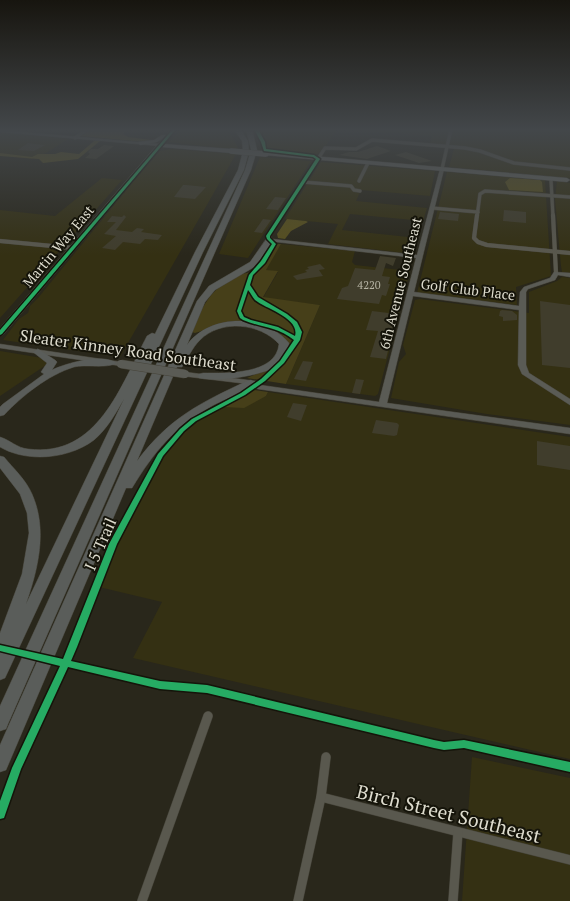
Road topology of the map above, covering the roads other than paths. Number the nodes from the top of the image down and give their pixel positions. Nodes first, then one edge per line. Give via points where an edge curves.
1 (139, 171) edge
2 (240, 171) edge
3 (248, 171) edge
4 (310, 171) edge
5 (364, 171) edge
6 (441, 171) edge
7 (463, 171) edge
8 (535, 178) junction
9 (551, 180) junction
10 (568, 180) edge
11 (359, 181) dead end
12 (303, 182) junction
13 (360, 191) dead end
14 (552, 196) junction
15 (570, 197) edge
16 (432, 208) junction
17 (478, 212) junction
18 (270, 240) junction
19 (0, 241) edge
20 (72, 248) junction
21 (200, 252) junction
22 (555, 252) junction
23 (570, 253) edge
24 (420, 256) junction
25 (556, 273) junction
26 (570, 275) edge
27 (411, 294) junction
28 (522, 308) junction
29 (0, 333) edge
30 (0, 346) edge
31 (38, 352) junction
32 (70, 356) junction
33 (116, 363) junction
34 (46, 372) junction
35 (203, 376) junction
36 (251, 383) junction
37 (383, 403) junction
38 (570, 403) edge
39 (0, 405) edge
40 (156, 406) junction
41 (0, 413) edge
42 (570, 431) edge
43 (0, 441) edge
44 (0, 460) edge
45 (104, 526) junction
46 (0, 652) edge
47 (0, 673) edge
48 (208, 716) dead end
49 (0, 724) edge
50 (326, 757) dead end
51 (0, 764) edge
52 (320, 797) junction
53 (458, 832) junction
54 (570, 860) edge
55 (142, 901) edge
56 (298, 901) edge
57 (454, 901) edge

1 - 20 main road, Martin Way East
2 - 21 highway
3 - 49 highway
4 - 12 street
5 - 11 street
6 - 16 street, 6th Avenue Southeast
7 - 8 main road
8 - 9 main road
8 - 10 main road
9 - 10 main road
9 - 14 street
12 - 13 street via 351,186
12 - 18 street via 268,236
14 - 15 street
14 - 17 street via 485,191 480,194
14 - 22 street
16 - 17 street
16 - 24 street, 6th Avenue Southeast
17 - 22 street via 474,238 478,242
18 - 24 street
18 - 40 highway via 253,264 205,294
19 - 20 street
20 - 29 main road, Martin Way East
21 - 43 highway via 118,399 93,434 80,443 42,453 15,450
21 - 47 highway
22 - 23 street
22 - 25 street
24 - 27 street, 6th Avenue Southeast
25 - 26 street
25 - 28 street via 553,279 526,288
27 - 28 street, Golf Club Place
27 - 37 street, 6th Avenue Southeast
28 - 38 street via 524,371
30 - 31 street, Sleater Kinney Road Southeast
31 - 32 street, Sleater Kinney Road Southeast
31 - 34 highway via 52,362
32 - 33 street, Sleater Kinney Road Southeast
32 - 34 highway
33 - 35 street, Sleater Kinney Road Southeast, bridge
33 - 41 highway via 66,367 15,399
34 - 39 highway
35 - 36 street, Sleater Kinney Road Southeast
35 - 40 highway via 242,374 264,368 283,354 284,343 273,333 250,326 225,325 208,330 192,345
36 - 37 street, Sleater Kinney Road Southeast
36 - 37 street, Sleater Kinney Road Southeast via 258,387
36 - 45 highway via 195,411 165,433 146,456
37 - 42 street, Sleater Kinney Road Southeast
40 - 45 highway
44 - 46 highway via 25,492 34,531 33,555 21,600
45 - 51 highway
48 - 55 street
50 - 52 street
52 - 53 street, Birch Street Southeast
52 - 56 street
53 - 54 street, Birch Street Southeast
53 - 57 street

